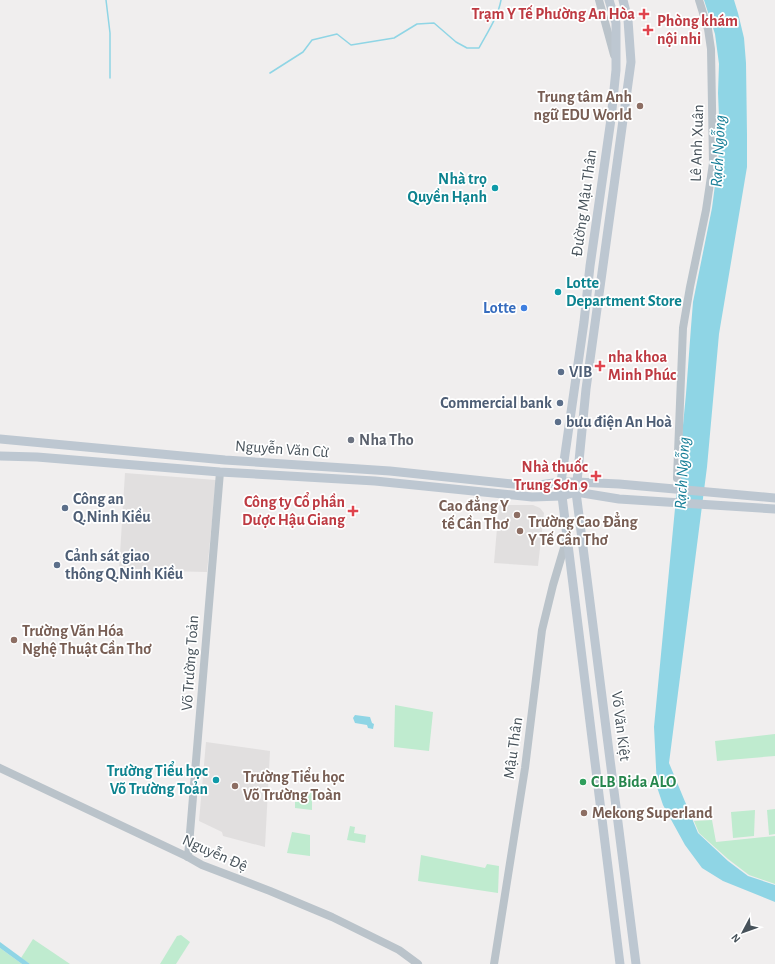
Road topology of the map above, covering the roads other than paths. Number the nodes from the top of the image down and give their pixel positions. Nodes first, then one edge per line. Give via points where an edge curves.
1 (599, 0) edge
2 (609, 0) edge
3 (623, 0) edge
4 (699, 0) edge
5 (616, 62) junction
6 (584, 322) junction
7 (595, 324) junction
8 (0, 439) edge
9 (0, 456) edge
10 (220, 460) junction
11 (220, 472) junction
12 (676, 478) dead end
13 (561, 482) junction
14 (576, 482) junction
15 (576, 492) junction
16 (562, 496) junction
17 (770, 498) edge
18 (774, 509) edge
19 (567, 538) junction
20 (0, 768) edge
21 (188, 857) junction
22 (418, 964) edge
23 (494, 964) edge
24 (620, 964) edge
25 (636, 964) edge

1 - 5 street
2 - 5 main road, Đường Mậu Thân via 616,23
3 - 7 main road, Đường Mậu Thân via 628,20 631,62
4 - 12 street, Lê Anh Xuân via 711,50 713,163 684,328
5 - 6 main road, Đường Mậu Thân via 611,119
6 - 7 main road
6 - 13 main road, Đường Mậu Thân
7 - 14 main road, Đường Mậu Thân
8 - 10 main road, Nguyễn Văn Cừ
9 - 11 main road, Nguyễn Văn Cừ
10 - 11 main road
10 - 13 main road, Nguyễn Văn Cừ via 390,471 532,486
11 - 16 main road, Nguyễn Văn Cừ via 375,481 532,497
11 - 21 street, Võ Trường Toản
13 - 14 main road, Nguyễn Văn Cừ
13 - 16 main road, Đường Mậu Thân
14 - 15 main road, Võ Văn Kiệt
14 - 17 main road, Nguyễn Văn Cừ
15 - 16 main road, Nguyễn Văn Cừ
15 - 18 main road via 619,499
15 - 25 main road, Võ Văn Kiệt
16 - 19 main road, Võ Văn Kiệt
19 - 23 street, Mậu Thân via 542,630 525,768
19 - 24 main road, Võ Văn Kiệt
20 - 21 street, Nguyễn Đệ
21 - 22 street, Nguyễn Đệ via 332,917 399,950

